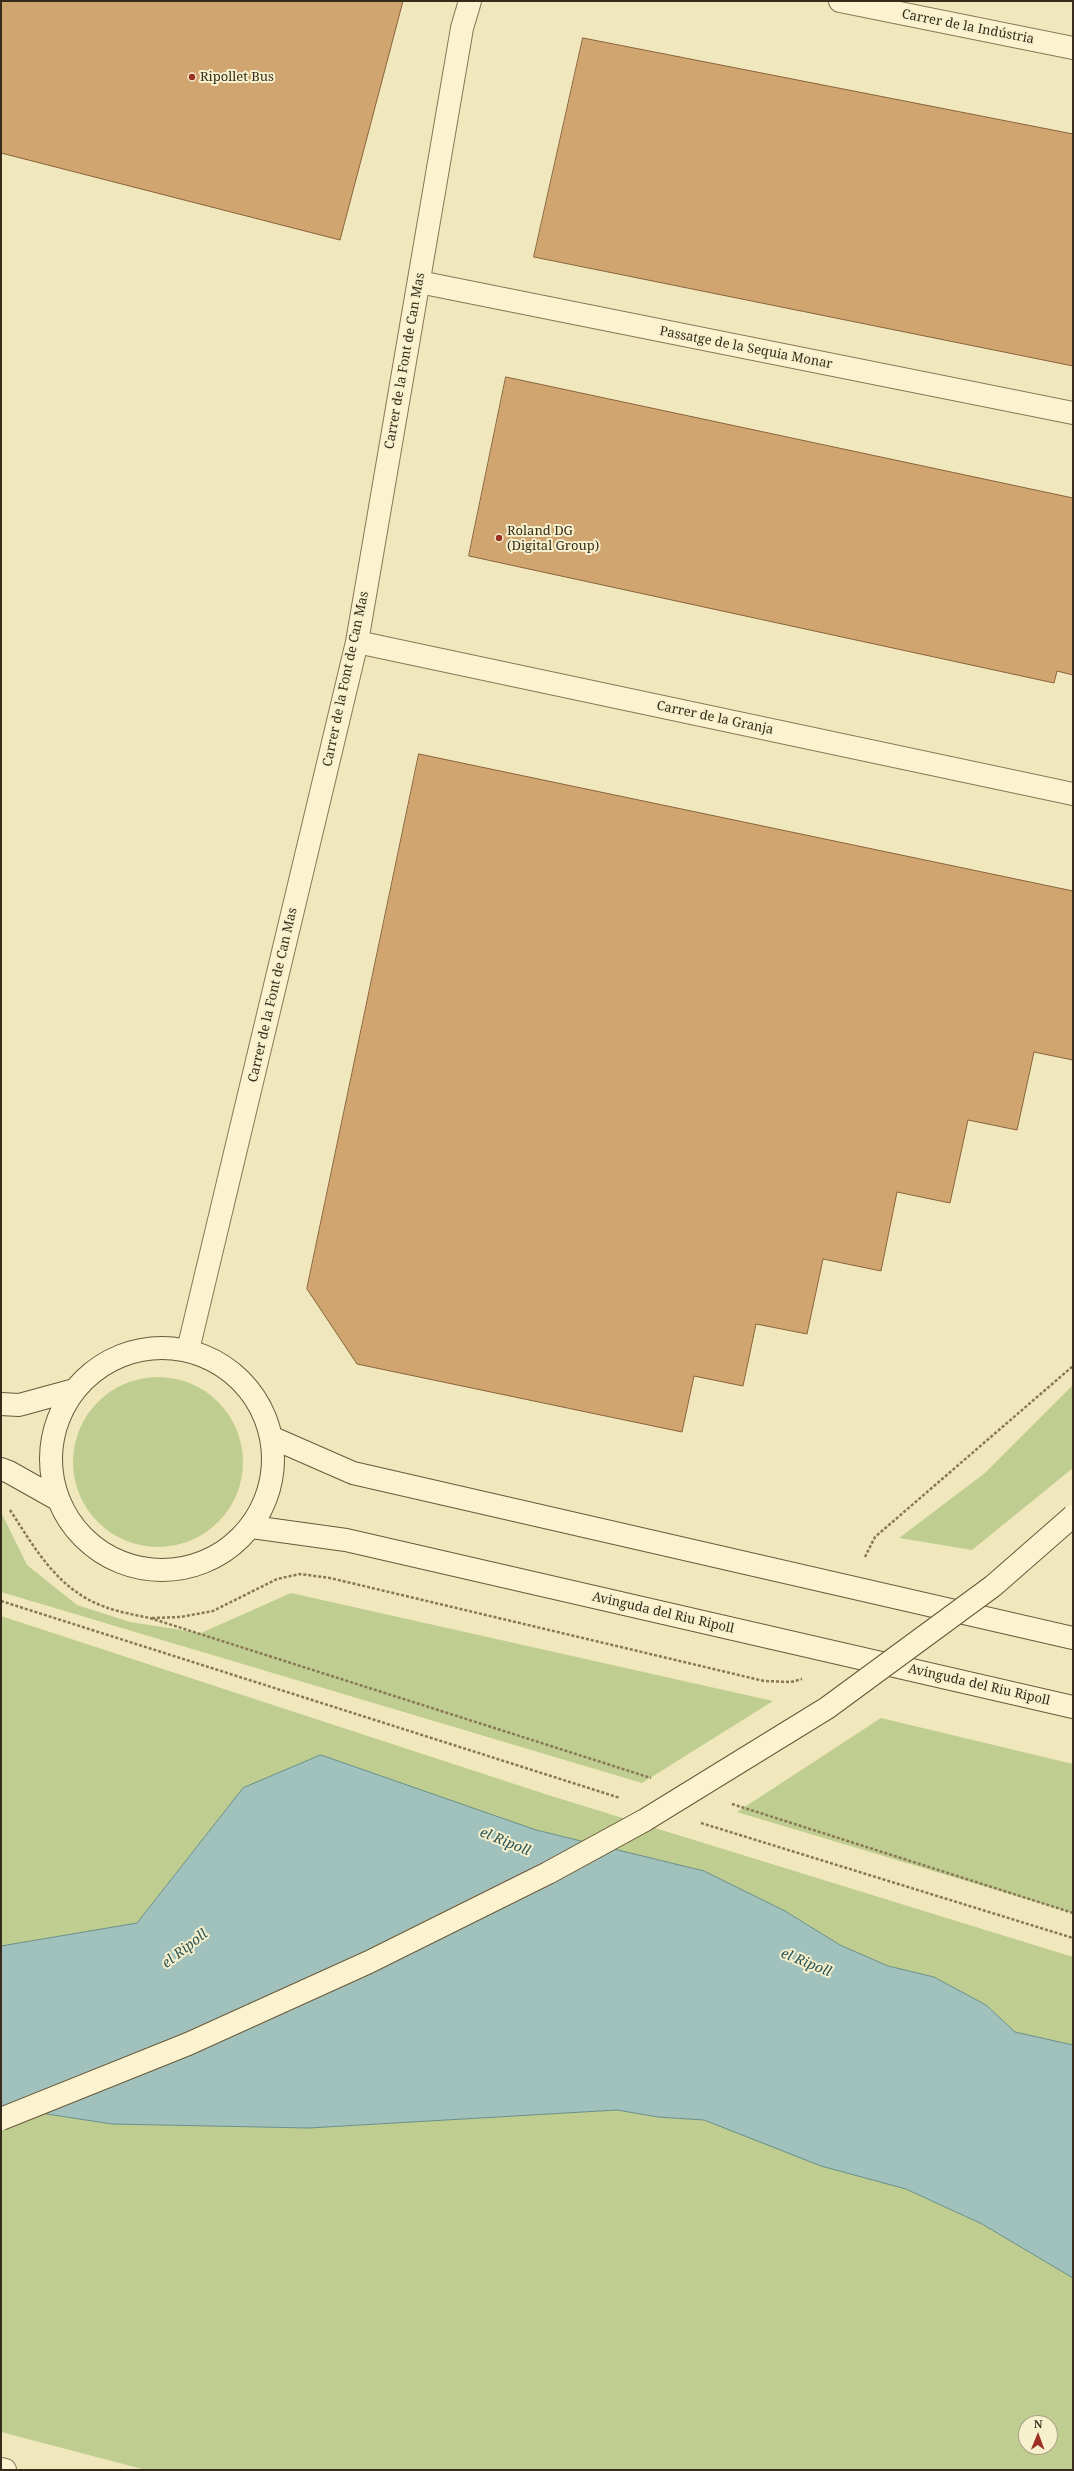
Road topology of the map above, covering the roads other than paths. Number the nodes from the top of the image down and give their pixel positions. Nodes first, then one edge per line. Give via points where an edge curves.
1 (470, 1) edge
2 (840, 1) edge
3 (1073, 48) edge
4 (419, 282) junction
5 (1073, 413) edge
6 (357, 642) junction
7 (1073, 794) edge
8 (188, 1350) junction
9 (74, 1390) junction
10 (1, 1404) edge
11 (272, 1438) junction
12 (1, 1470) edge
13 (57, 1499) junction
14 (1073, 1516) edge
15 (252, 1527) junction
16 (1073, 1638) edge
17 (1073, 1707) edge
18 (1, 2119) edge
19 (1, 2469) edge
20 (5, 2470) edge

1 - 4 street, Carrer de la Font de Can Mas via 462,28
2 - 3 street, Carrer de la Indústria
4 - 5 street, Passatge de la Sequia Monar
4 - 6 street, Carrer de la Font de Can Mas
6 - 7 street, Carrer de la Granja
6 - 8 street, Carrer de la Font de Can Mas
8 - 9 street via 156,1348 125,1354 97,1369
8 - 11 street via 218,1362 243,1382 262,1408
9 - 10 street via 19,1405
9 - 13 street via 59,1415 51,1443 50,1471
11 - 15 street via 274,1469 267,1499
11 - 16 street via 354,1473
12 - 13 street
13 - 15 street via 74,1528 99,1551 130,1566 163,1571 196,1565 227,1550
14 - 18 street, bridge via 993,1586 827,1708 644,1820 548,1873 369,1962 188,2044
15 - 17 street, Avinguda del Riu Ripoll via 346,1540
19 - 20 street

